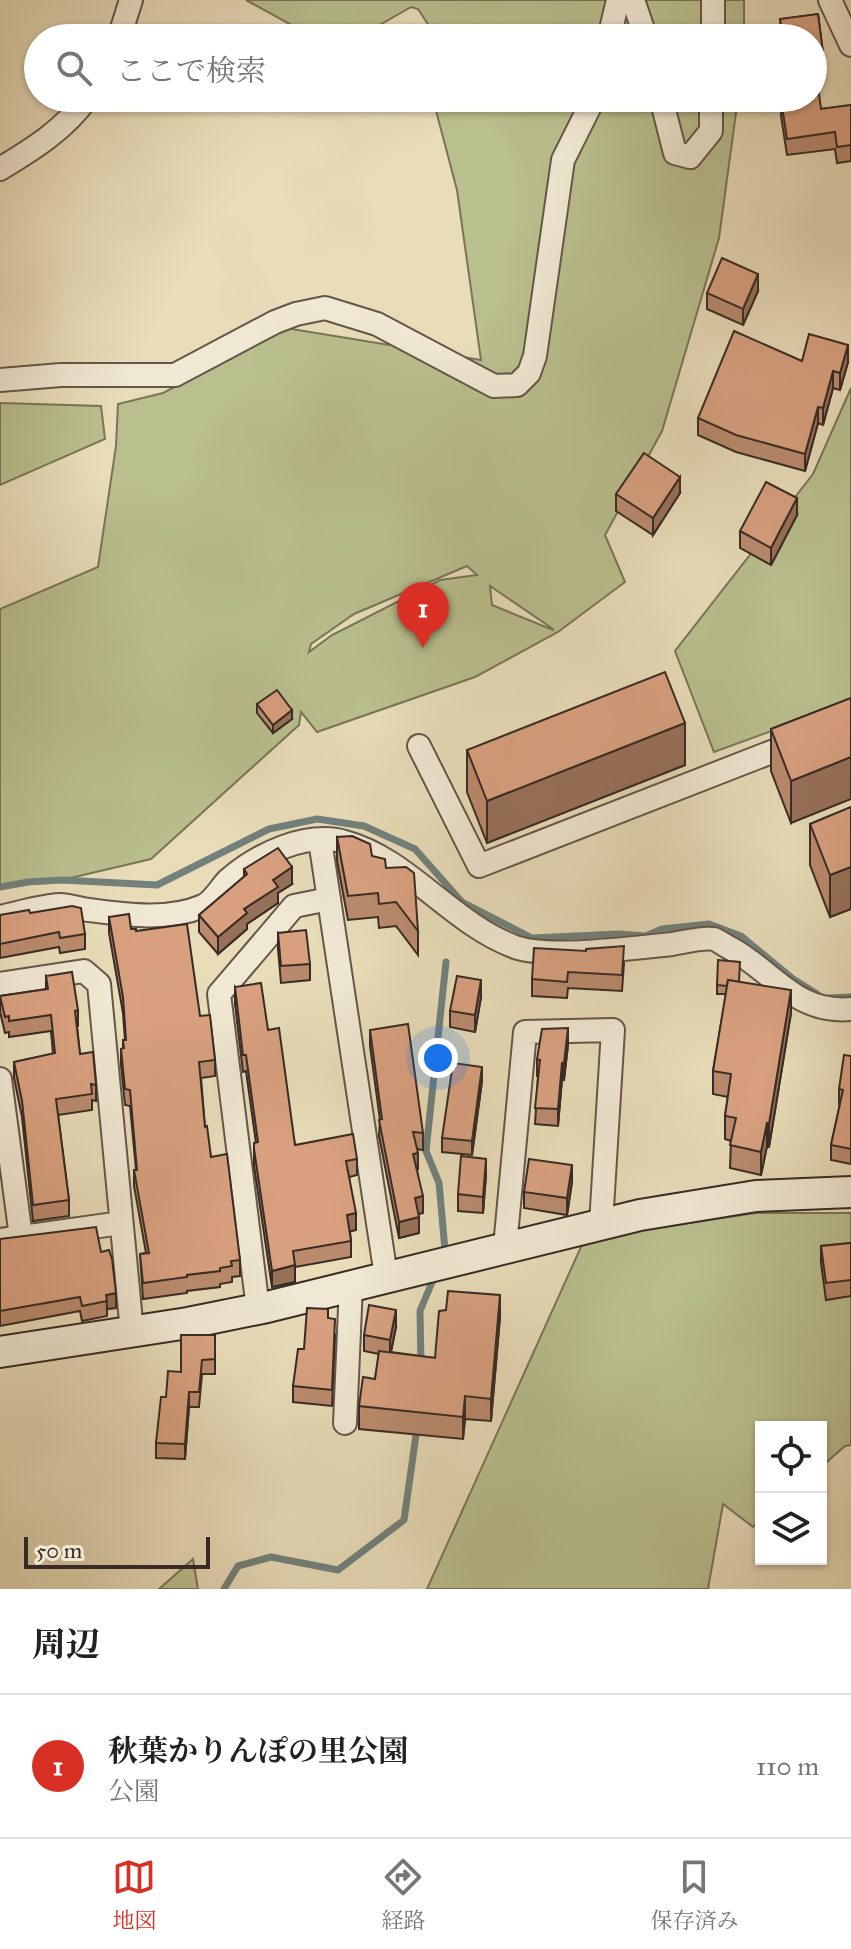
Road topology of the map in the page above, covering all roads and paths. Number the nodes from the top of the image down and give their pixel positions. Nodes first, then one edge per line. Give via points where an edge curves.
1 (131, 0) edge
2 (618, 0) edge
3 (633, 0) edge
4 (713, 0) edge
5 (830, 0) edge
6 (123, 24) edge
7 (612, 24) edge
8 (641, 24) edge
9 (713, 24) edge
10 (851, 45) edge
11 (78, 112) edge
12 (587, 112) edge
13 (665, 112) edge
14 (711, 112) edge
15 (0, 169) edge
16 (0, 380) edge
17 (851, 721) edge
18 (419, 746) dead end
19 (320, 840) junction
20 (329, 899) junction
21 (0, 917) edge
22 (0, 984) edge
23 (851, 1009) edge
24 (0, 1079) edge
25 (851, 1192) edge
26 (121, 1223) junction
27 (601, 1224) junction
28 (11, 1238) edge
29 (505, 1247) junction
30 (386, 1276) junction
31 (351, 1285) junction
32 (258, 1309) junction
33 (132, 1332) junction
34 (0, 1352) edge
35 (345, 1423) dead end

1 - 6 street
2 - 7 street
3 - 8 street
4 - 9 street
5 - 10 street
11 - 15 street via 45,141
12 - 16 street via 563,160 535,356 517,385 494,386 377,324 325,308 275,322 175,375
13 - 14 street via 675,153 690,157 711,131
17 - 18 street via 479,866
19 - 20 street
19 - 21 street via 302,840 261,859 229,880 207,904 178,914 135,915 61,905
19 - 23 street via 344,841 388,860 462,919 516,947 550,952 714,939 751,959 781,988 809,1003
20 - 30 street
20 - 32 street via 294,906 219,994
22 - 26 street via 84,971 99,984
24 - 28 street
25 - 27 street via 756,1196
26 - 28 street
26 - 33 street
27 - 29 street
27 - 29 street via 613,1030 525,1032
29 - 30 street
30 - 31 street
31 - 32 street
31 - 35 street
32 - 33 street
33 - 34 street

